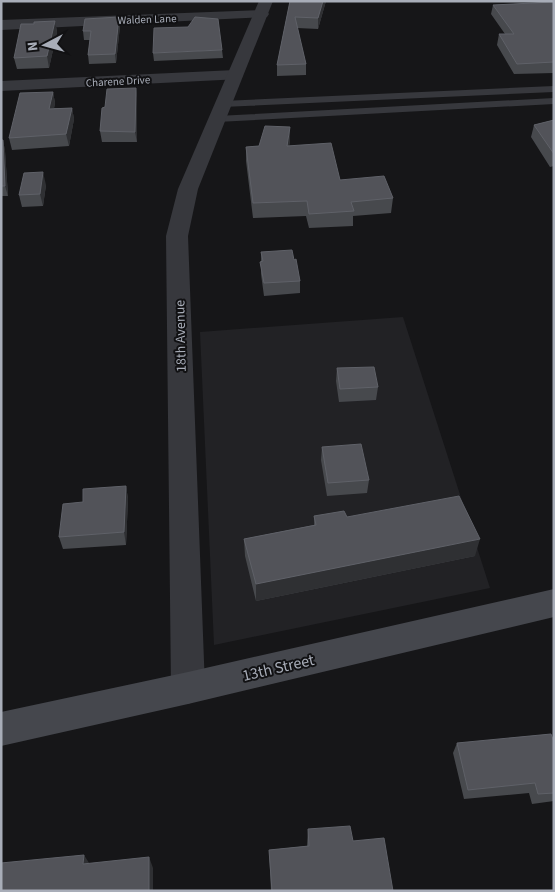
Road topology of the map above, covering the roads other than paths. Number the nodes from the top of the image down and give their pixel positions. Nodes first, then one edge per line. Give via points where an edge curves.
1 (264, 8) edge
2 (1, 25) edge
3 (235, 75) junction
4 (1, 86) edge
5 (554, 89) edge
6 (554, 101) edge
7 (220, 112) junction
8 (554, 603) edge
9 (188, 688) junction
10 (1, 729) edge

1 - 2 street, Walden Lane
1 - 3 street, 18th Avenue
3 - 4 street, Charene Drive
3 - 7 street, 18th Avenue
5 - 7 lane
6 - 7 lane
7 - 9 street, 18th Avenue via 188,189 177,236
8 - 9 main road, 13th Street
9 - 10 main road, 13th Street

